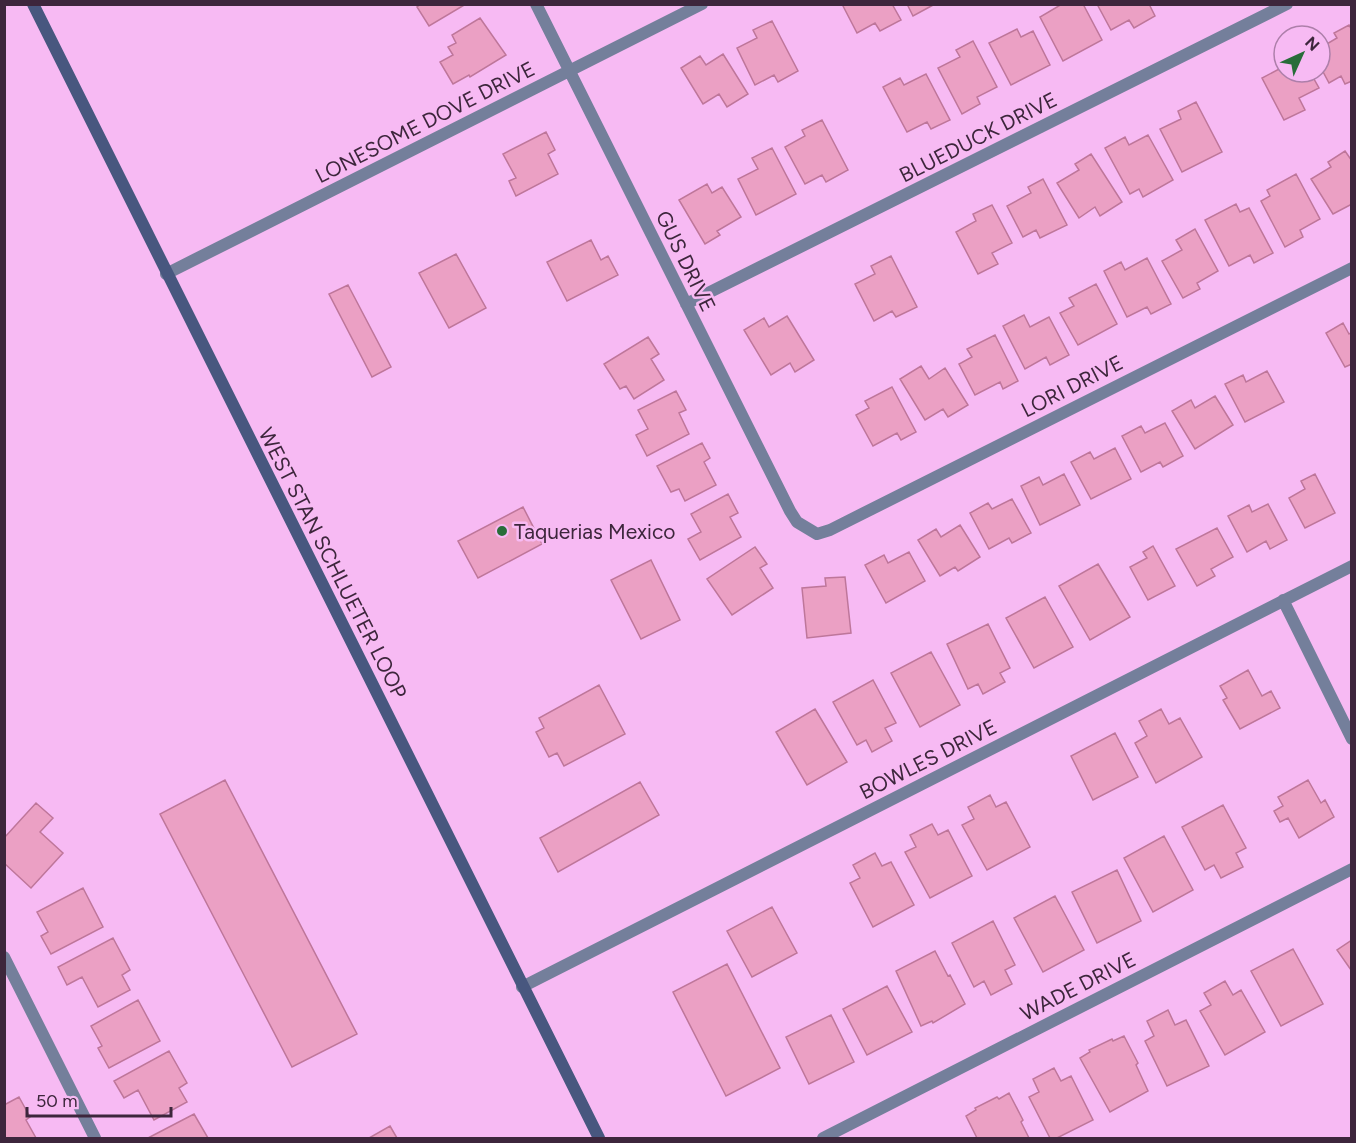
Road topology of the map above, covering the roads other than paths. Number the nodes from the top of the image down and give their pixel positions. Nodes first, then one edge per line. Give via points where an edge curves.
1 (33, 4) edge
2 (536, 4) edge
3 (702, 4) edge
4 (1287, 4) edge
5 (570, 71) junction
6 (1352, 268) edge
7 (166, 274) junction
8 (686, 304) junction
9 (808, 530) joint
10 (1352, 566) edge
11 (1283, 600) junction
12 (1352, 739) edge
13 (1352, 869) edge
14 (4, 957) edge
15 (522, 987) junction
16 (95, 1138) edge
17 (599, 1138) edge
18 (823, 1138) edge

1 - 7 main road, WEST STAN SCHLUETER LOOP
2 - 5 street, GUS DRIVE
3 - 5 street, LONESOME DOVE DRIVE
4 - 8 street, BLUEDUCK DRIVE
5 - 7 street, LONESOME DOVE DRIVE
5 - 8 street, GUS DRIVE
6 - 9 street, LORI DRIVE via 830,530 817,534
7 - 15 main road, WEST STAN SCHLUETER LOOP
8 - 9 street, GUS DRIVE via 790,510
10 - 11 street, BOWLES DRIVE
11 - 12 street
11 - 15 street, BOWLES DRIVE
13 - 18 street, WADE DRIVE
14 - 16 street
15 - 17 main road, WEST STAN SCHLUETER LOOP

